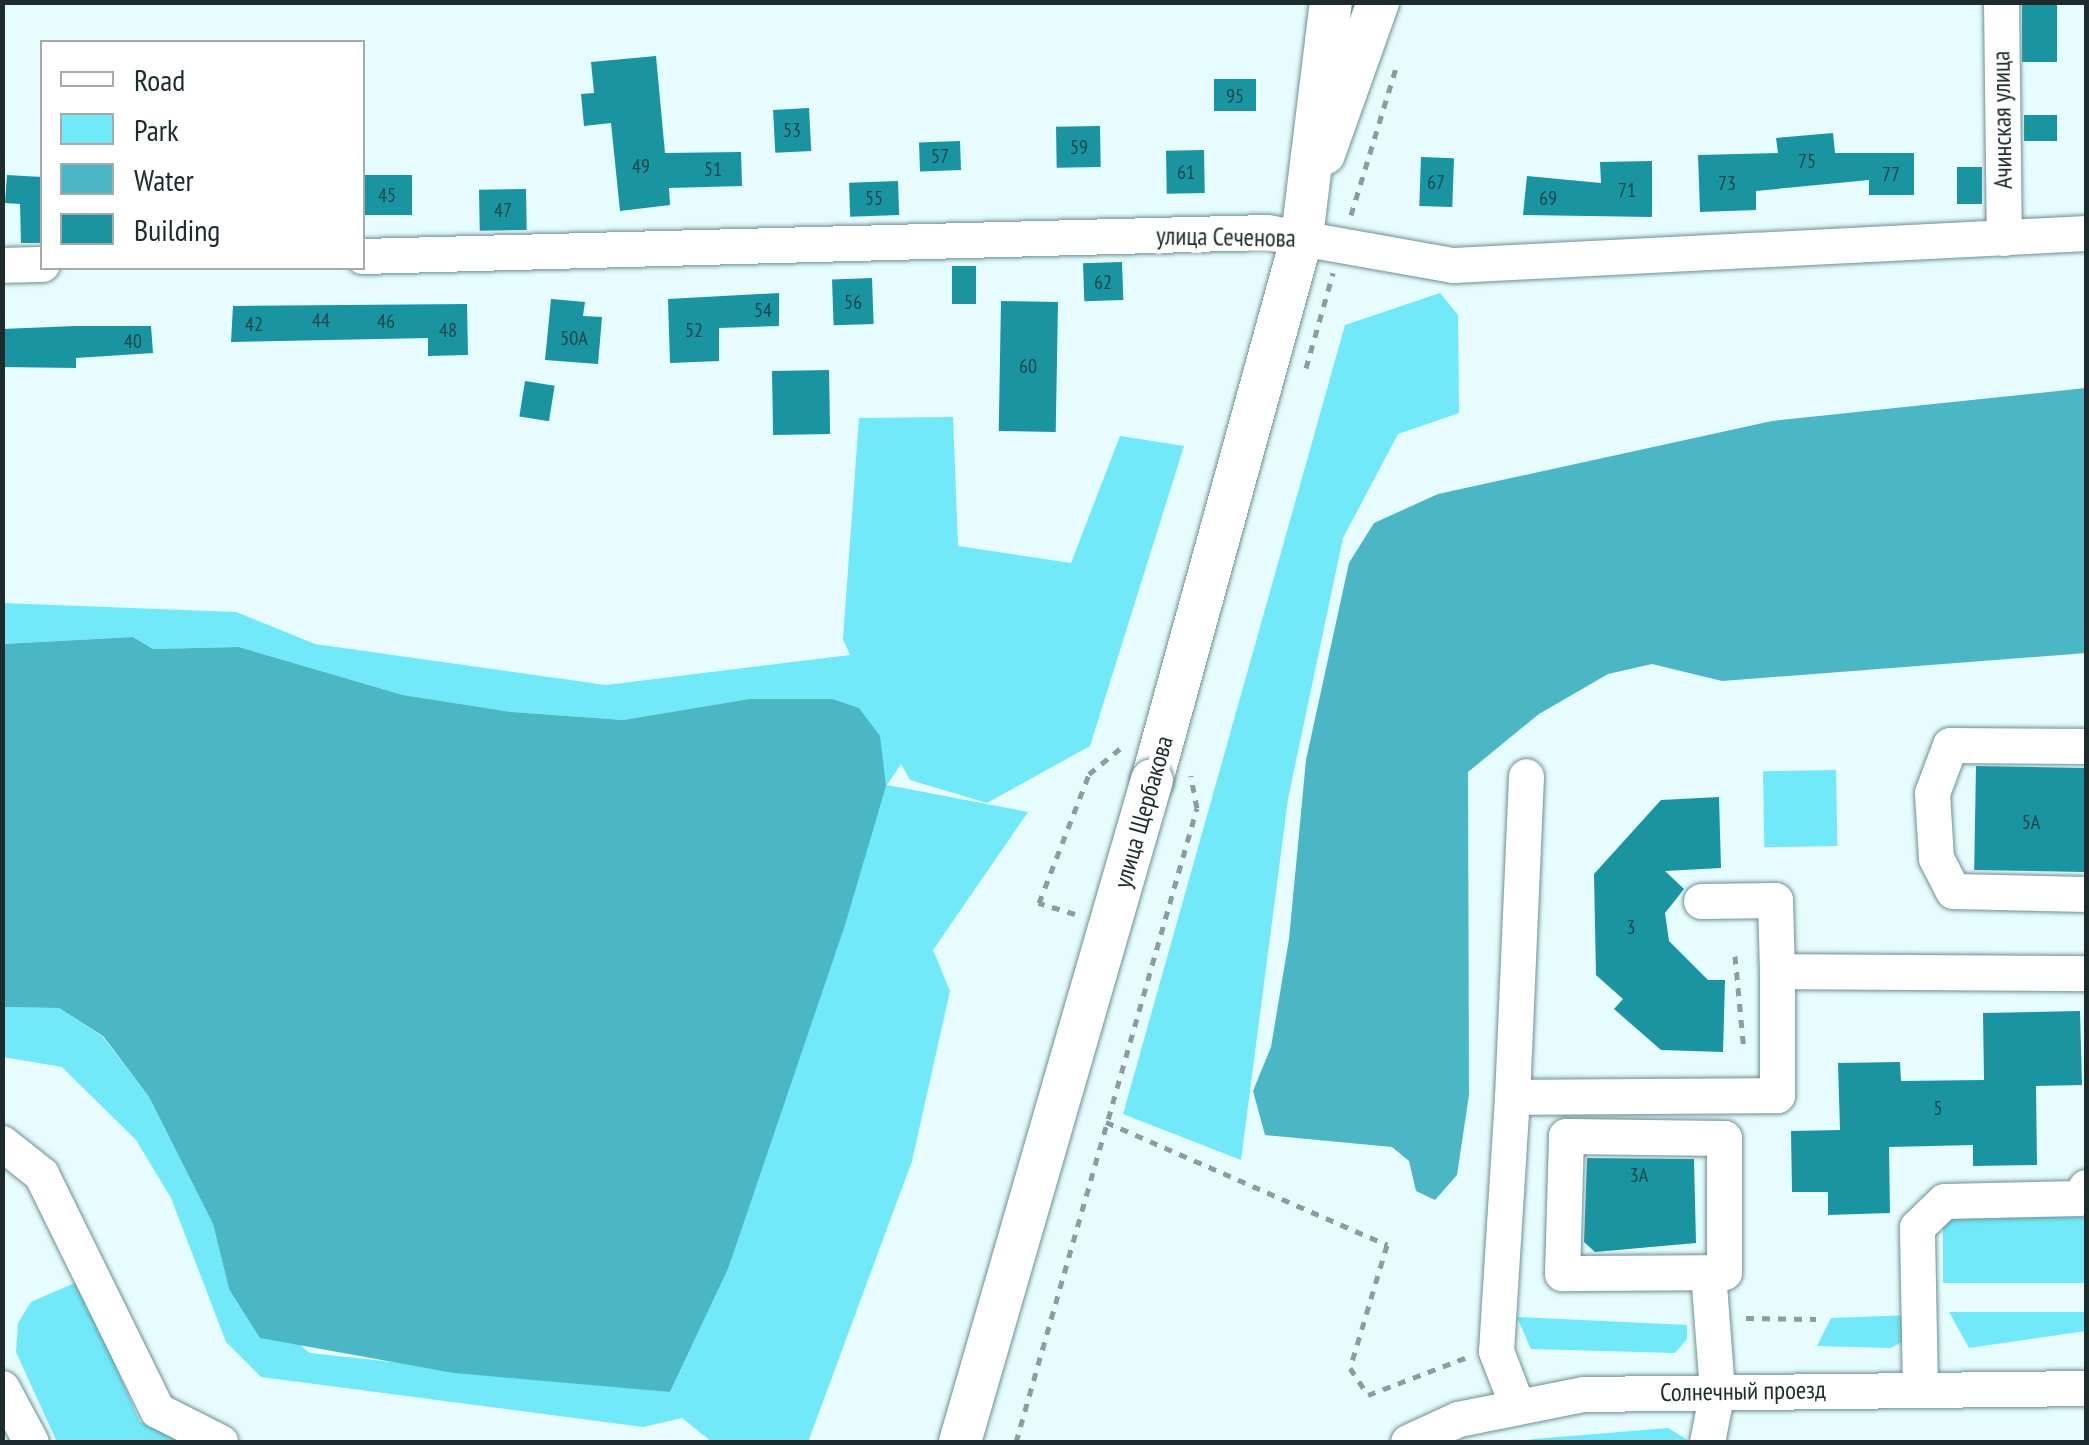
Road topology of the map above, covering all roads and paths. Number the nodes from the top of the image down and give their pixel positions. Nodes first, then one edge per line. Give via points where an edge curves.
1 (1330, 2) edge
2 (1378, 2) edge
3 (2000, 2) edge
4 (1398, 58) dead end
5 (1314, 178) junction
6 (2086, 233) edge
7 (2004, 238) junction
8 (1322, 240) junction
9 (365, 256) edge
10 (40, 264) edge
11 (2, 265) edge
12 (1304, 375) dead end
13 (1130, 727) dead end
14 (1124, 746) junction
15 (2086, 746) edge
16 (1526, 776) dead end
17 (1151, 779) junction
18 (2086, 894) edge
19 (1701, 902) dead end
20 (1091, 919) dead end
21 (1142, 935) dead end
22 (1159, 940) junction
23 (1735, 956) dead end
24 (1777, 972) junction
25 (2086, 972) edge
26 (1745, 1095) junction
27 (1512, 1097) junction
28 (1106, 1122) junction
29 (2, 1143) edge
30 (2086, 1187) edge
31 (1708, 1272) junction
32 (1496, 1351) junction
33 (2, 1388) edge
34 (2086, 1388) edge
35 (1920, 1389) junction
36 (1717, 1391) junction
37 (1516, 1403) junction
38 (31, 1442) edge
39 (220, 1442) edge
40 (960, 1442) edge
41 (1016, 1442) edge
42 (1408, 1442) edge
43 (1706, 1442) edge

1 - 5 main road, улица Щербакова via 1317,73
2 - 5 main road, улица Щербакова
3 - 7 street, Ачинская улица
4 - 8 path
5 - 8 main road, улица Щербакова
6 - 7 street, улица Сеченова
7 - 8 street, улица Сеченова via 1453,266
8 - 9 street, улица Сеченова
8 - 12 path
8 - 17 main road, улица Щербакова
10 - 11 street
13 - 14 path
14 - 17 path
14 - 20 path via 1089,774 1039,903
15 - 18 street via 1950,745 1932,793 1936,858 1954,891
16 - 27 street
17 - 22 path via 1190,770 1197,808
17 - 40 main road, улица Щербакова, bridge
19 - 24 street via 1774,900
21 - 22 path
22 - 28 path
23 - 26 path
24 - 25 street
24 - 26 street via 1777,1095
26 - 27 street
27 - 32 street
28 - 32 path via 1387,1245 1350,1368 1368,1395 1429,1366
28 - 41 path
29 - 39 street via 41,1174 157,1410
30 - 35 street via 2079,1198 1944,1202 1917,1228
31 - 31 street via 1562,1273 1566,1136 1724,1138 1724,1272
31 - 36 street
32 - 37 street
33 - 38 street
34 - 35 street, Солнечный проезд
35 - 36 street, Солнечный проезд
36 - 37 street, Солнечный проезд
36 - 43 street
37 - 42 street, Солнечный проезд

